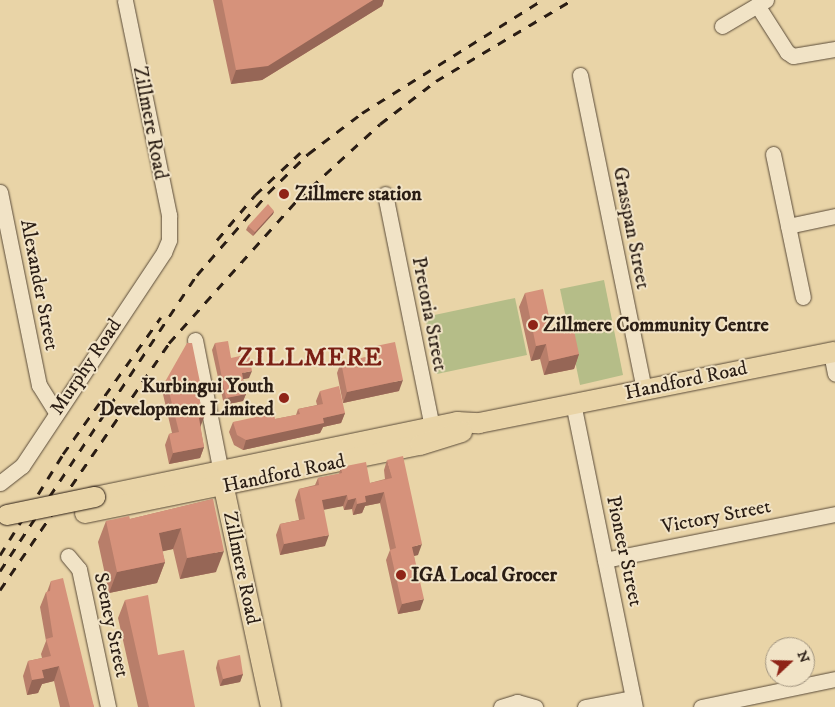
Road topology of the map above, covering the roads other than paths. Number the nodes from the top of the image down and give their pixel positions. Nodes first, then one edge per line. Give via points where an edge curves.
1 (125, 0) edge
2 (761, 3) edge
3 (722, 26) dead end
4 (835, 49) edge
5 (580, 75) dead end
6 (773, 154) dead end
7 (0, 192) edge
8 (385, 194) dead end
9 (835, 216) edge
10 (788, 226) junction
11 (167, 247) joint
12 (802, 297) dead end
13 (195, 340) dead end
14 (833, 352) edge
15 (835, 374) edge
16 (644, 389) junction
17 (573, 403) junction
18 (55, 411) junction
19 (434, 434) junction
20 (222, 479) junction
21 (0, 483) edge
22 (835, 514) edge
23 (2, 520) edge
24 (68, 556) dead end
25 (605, 560) junction
26 (835, 679) edge
27 (634, 702) edge
28 (108, 707) edge
29 (271, 707) edge
30 (501, 707) edge
31 (535, 707) edge
32 (585, 707) edge
33 (701, 707) edge

1 - 11 street, Zillmere Road via 171,225
2 - 3 street
2 - 4 street via 787,52 793,56
5 - 16 street, Grasspan Street
6 - 10 street
7 - 18 street, Alexander Street via 39,385
8 - 19 street, Pretoria Street
9 - 10 street
10 - 12 street
11 - 18 street, Murphy Road
13 - 20 street, Zillmere Road
14 - 15 street
14 - 16 main road, Handford Road
16 - 17 main road, Handford Road
17 - 19 main road, Handford Road via 479,423 456,422
17 - 25 street, Pioneer Street
18 - 21 street, Murphy Road via 22,466
19 - 20 main road, Handford Road
20 - 23 main road, Handford Road, bridge
20 - 29 main road, Zillmere Road
22 - 25 street, Victory Street
24 - 28 street, Seeney Street via 79,570
25 - 27 street, Pioneer Street
26 - 33 street
27 - 32 street
30 - 31 street via 524,702

